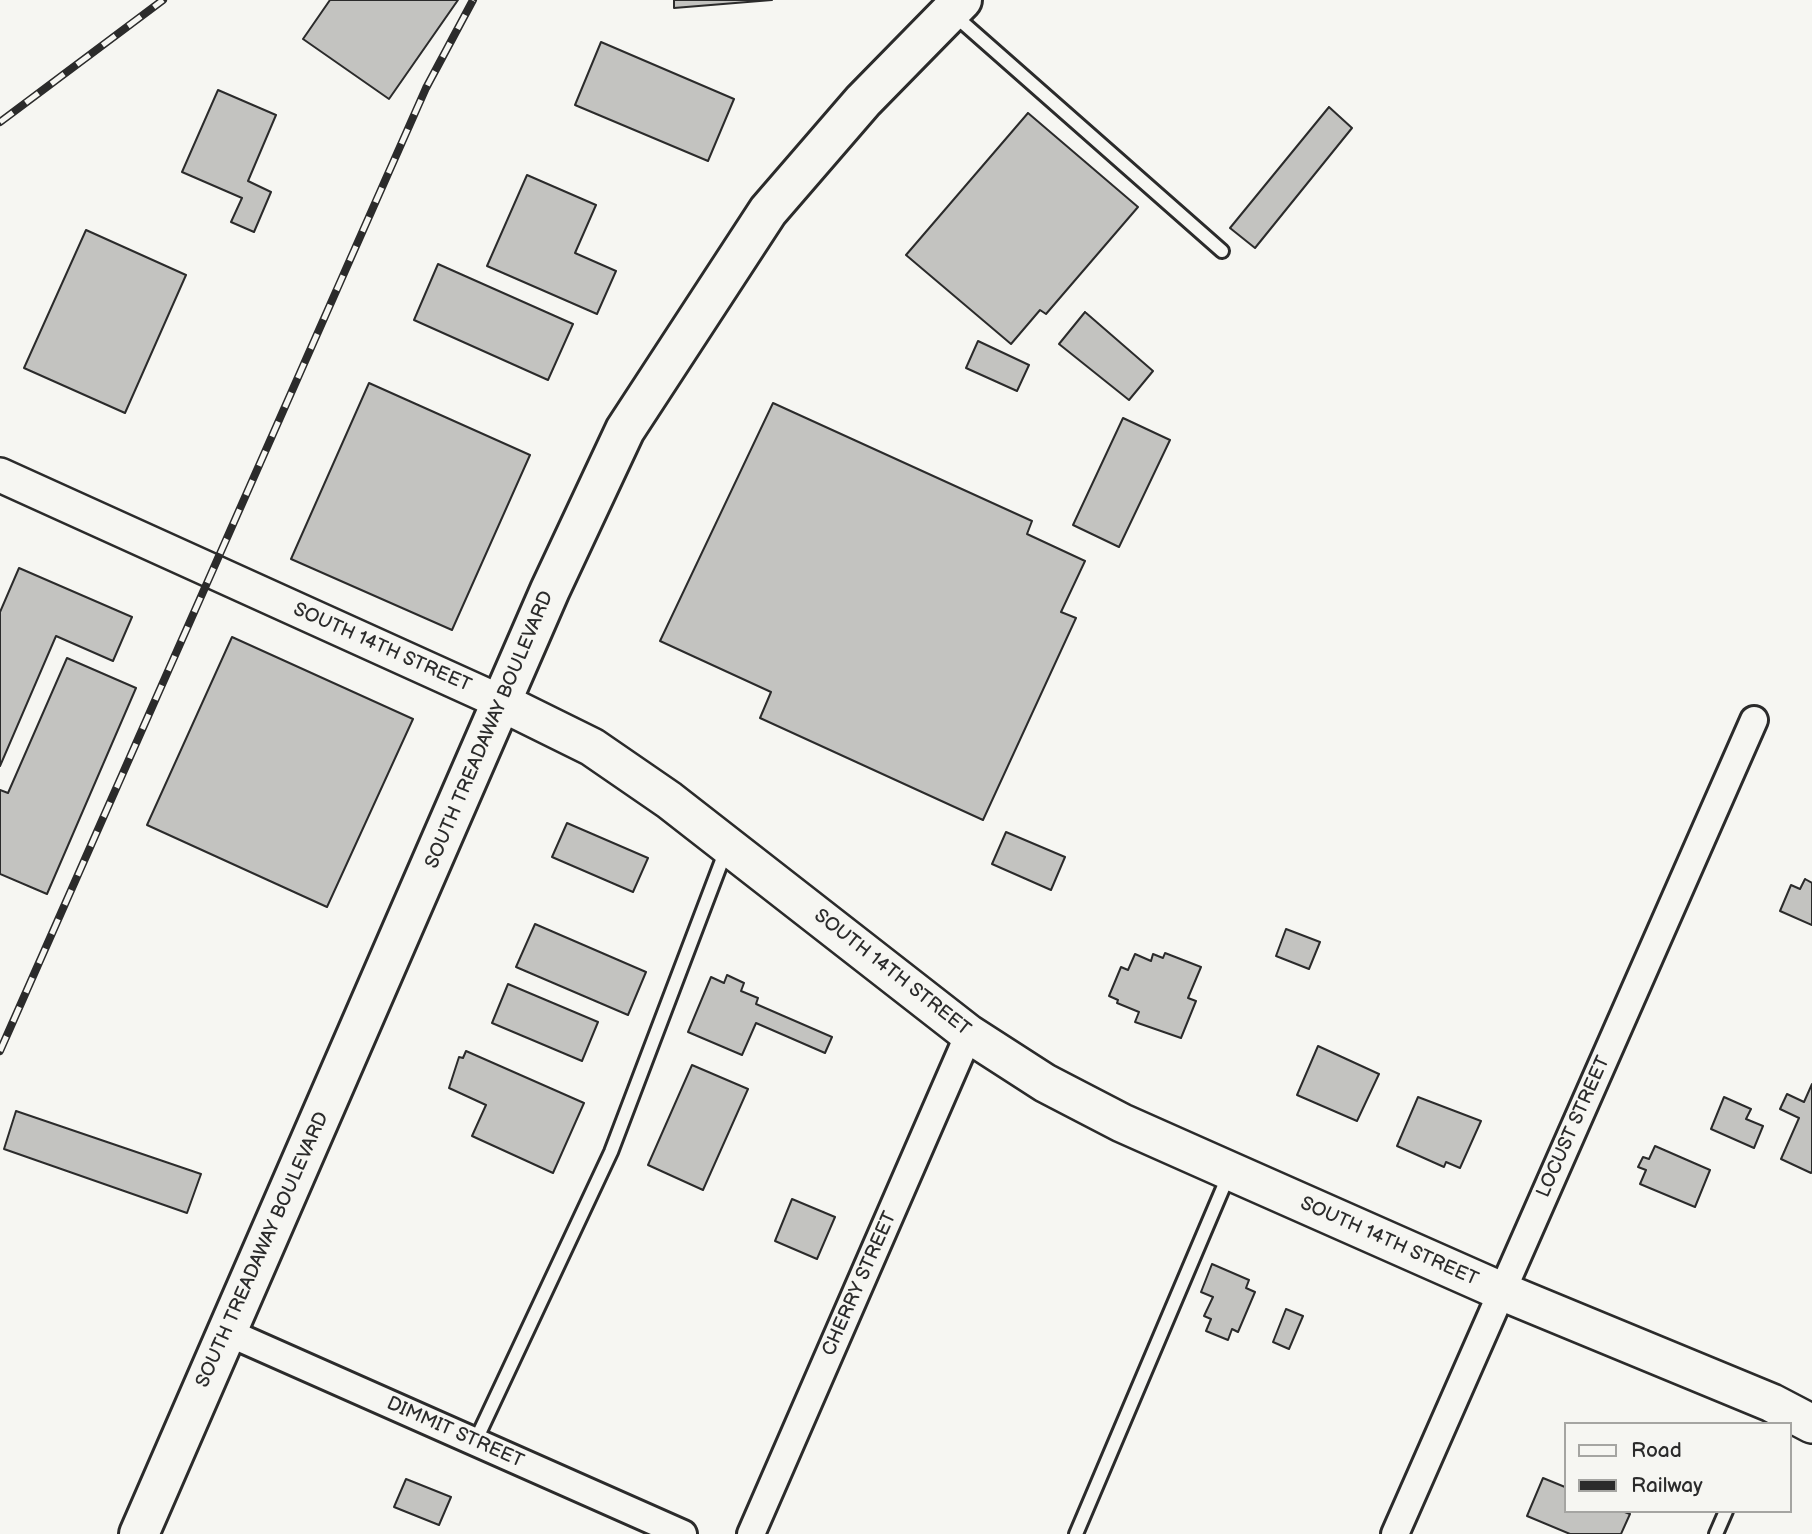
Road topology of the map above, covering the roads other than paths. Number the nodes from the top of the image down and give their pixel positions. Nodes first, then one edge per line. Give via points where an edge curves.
1 (956, 6) edge
2 (1222, 251) dead end
3 (0, 475) edge
4 (503, 703) junction
5 (1754, 720) dead end
6 (728, 845) junction
7 (969, 1034) junction
8 (1230, 1171) junction
9 (1501, 1291) junction
10 (227, 1332) junction
11 (1812, 1424) edge
12 (475, 1442) junction
13 (1725, 1513) edge
14 (139, 1534) edge
15 (683, 1534) edge
16 (751, 1534) edge
17 (1076, 1534) edge
18 (1395, 1534) edge
19 (1716, 1534) edge

1 - 2 lane
1 - 4 main road, SOUTH TREADAWAY BOULEVARD via 863,101 768,211 701,312 620,441
3 - 4 street, SOUTH 14TH STREET
4 - 6 main road, SOUTH 14TH STREET via 592,747
4 - 10 main road, SOUTH TREADAWAY BOULEVARD
5 - 9 street, LOCUST STREET
6 - 7 main road, SOUTH 14TH STREET
6 - 12 lane via 611,1152
7 - 8 main road, SOUTH 14TH STREET via 1078,1100
7 - 16 street, CHERRY STREET
8 - 9 main road, SOUTH 14TH STREET
8 - 17 lane
9 - 11 main road, SOUTH 14TH STREET
9 - 18 street, LOCUST STREET
10 - 12 street, DIMMIT STREET
10 - 14 main road, SOUTH TREADAWAY BOULEVARD
12 - 15 street, DIMMIT STREET
13 - 19 lane

